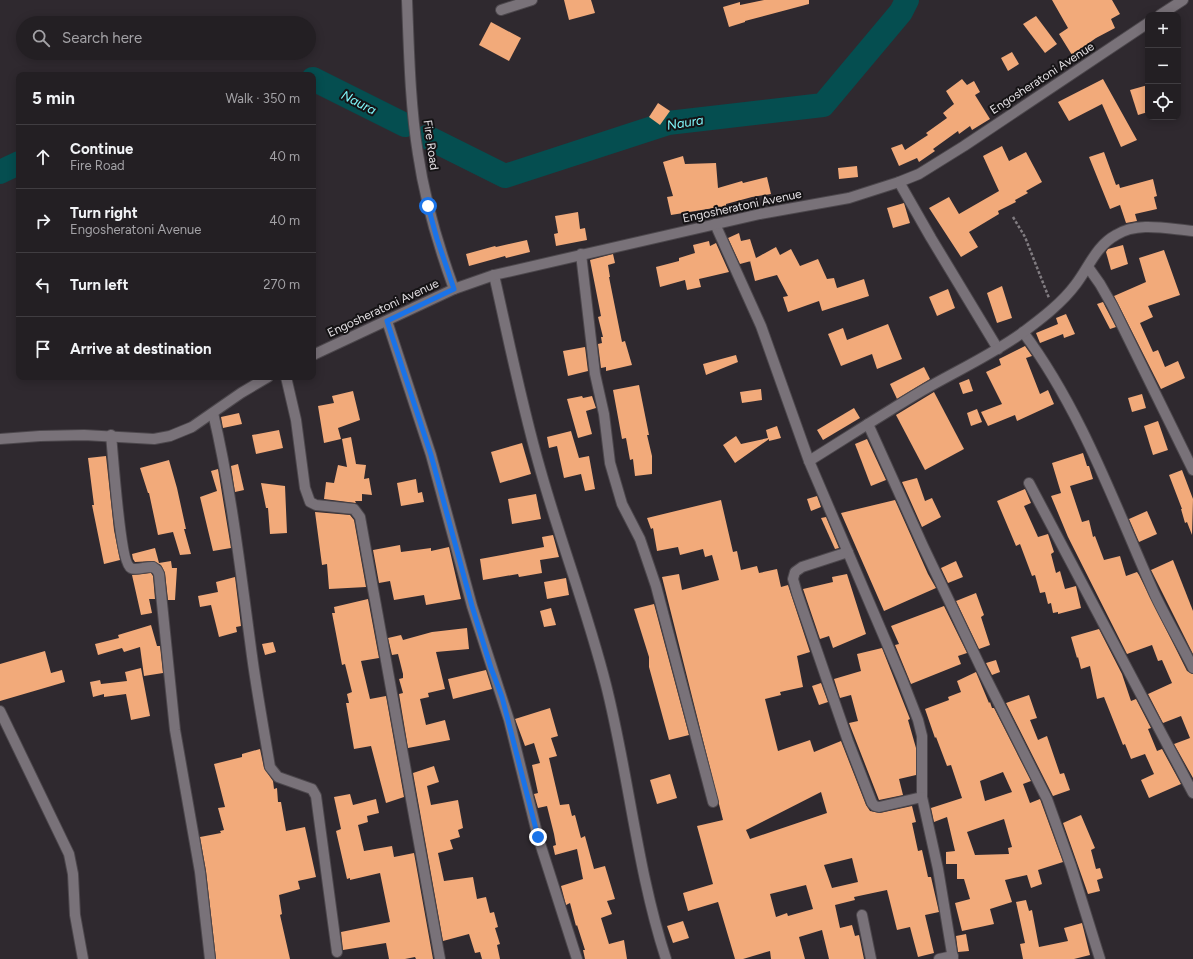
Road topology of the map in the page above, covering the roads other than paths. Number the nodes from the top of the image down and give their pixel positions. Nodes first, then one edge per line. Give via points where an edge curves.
1 (407, 0) edge
2 (532, 0) edge
3 (1183, 0) edge
4 (501, 10) dead end
5 (1165, 12) edge
6 (1145, 25) edge
7 (899, 182) junction
8 (715, 224) junction
9 (1193, 231) edge
10 (581, 254) junction
11 (1088, 267) junction
12 (494, 275) junction
13 (454, 289) junction
14 (387, 321) junction
15 (1022, 332) junction
16 (998, 349) junction
17 (316, 354) edge
18 (263, 380) edge
19 (287, 380) edge
20 (213, 413) junction
21 (868, 424) junction
22 (111, 436) junction
23 (0, 439) edge
24 (809, 461) junction
25 (1193, 470) edge
26 (1029, 483) dead end
27 (848, 552) junction
28 (1193, 668) edge
29 (0, 711) edge
30 (1193, 793) edge
31 (922, 797) junction
32 (713, 802) dead end
33 (862, 915) dead end
34 (337, 952) dead end
35 (953, 958) edge
36 (83, 959) edge
37 (210, 959) edge
38 (440, 959) edge
39 (577, 959) edge
40 (666, 959) edge
41 (871, 959) edge
42 (939, 959) edge
43 (1100, 959) edge

1 - 13 street, Fire Road via 418,154 437,239
2 - 4 street
3 - 5 street
6 - 7 street, Engosheratoni Avenue via 964,146 919,174
7 - 8 street, Engosheratoni Avenue via 848,198
7 - 16 street
8 - 10 street, Engosheratoni Avenue
8 - 24 street via 761,326
9 - 11 street via 1156,228 1125,230 1105,243 1094,255
10 - 12 street, Engosheratoni Avenue
10 - 32 street via 595,374 616,486 649,564
11 - 15 street via 1053,308
11 - 25 street via 1112,305
12 - 13 street, Engosheratoni Avenue
12 - 40 street via 540,470 617,728 647,891
13 - 14 street, Engosheratoni Avenue
14 - 17 street, Engosheratoni Avenue
14 - 39 street via 431,455 474,614 509,720 538,837
15 - 16 street
15 - 28 street via 1056,379 1105,478 1156,596
16 - 21 street via 921,391
18 - 20 street
19 - 38 street via 310,502 316,505 354,509 360,517
20 - 22 street via 192,427 170,436 154,439
20 - 34 street via 235,524 252,657 270,767 278,778 312,789 316,796
21 - 24 street
21 - 43 street via 983,672 1047,799
22 - 23 street
22 - 37 street via 121,538 127,564 135,569 152,567 159,574 175,730 200,872
24 - 27 street
26 - 30 street
27 - 31 street via 918,720 922,736
27 - 31 street via 802,567 795,572 793,579 797,594 872,803 879,807
29 - 36 street via 69,854 73,874 75,915
31 - 35 street via 938,869
33 - 41 street
35 - 42 street

